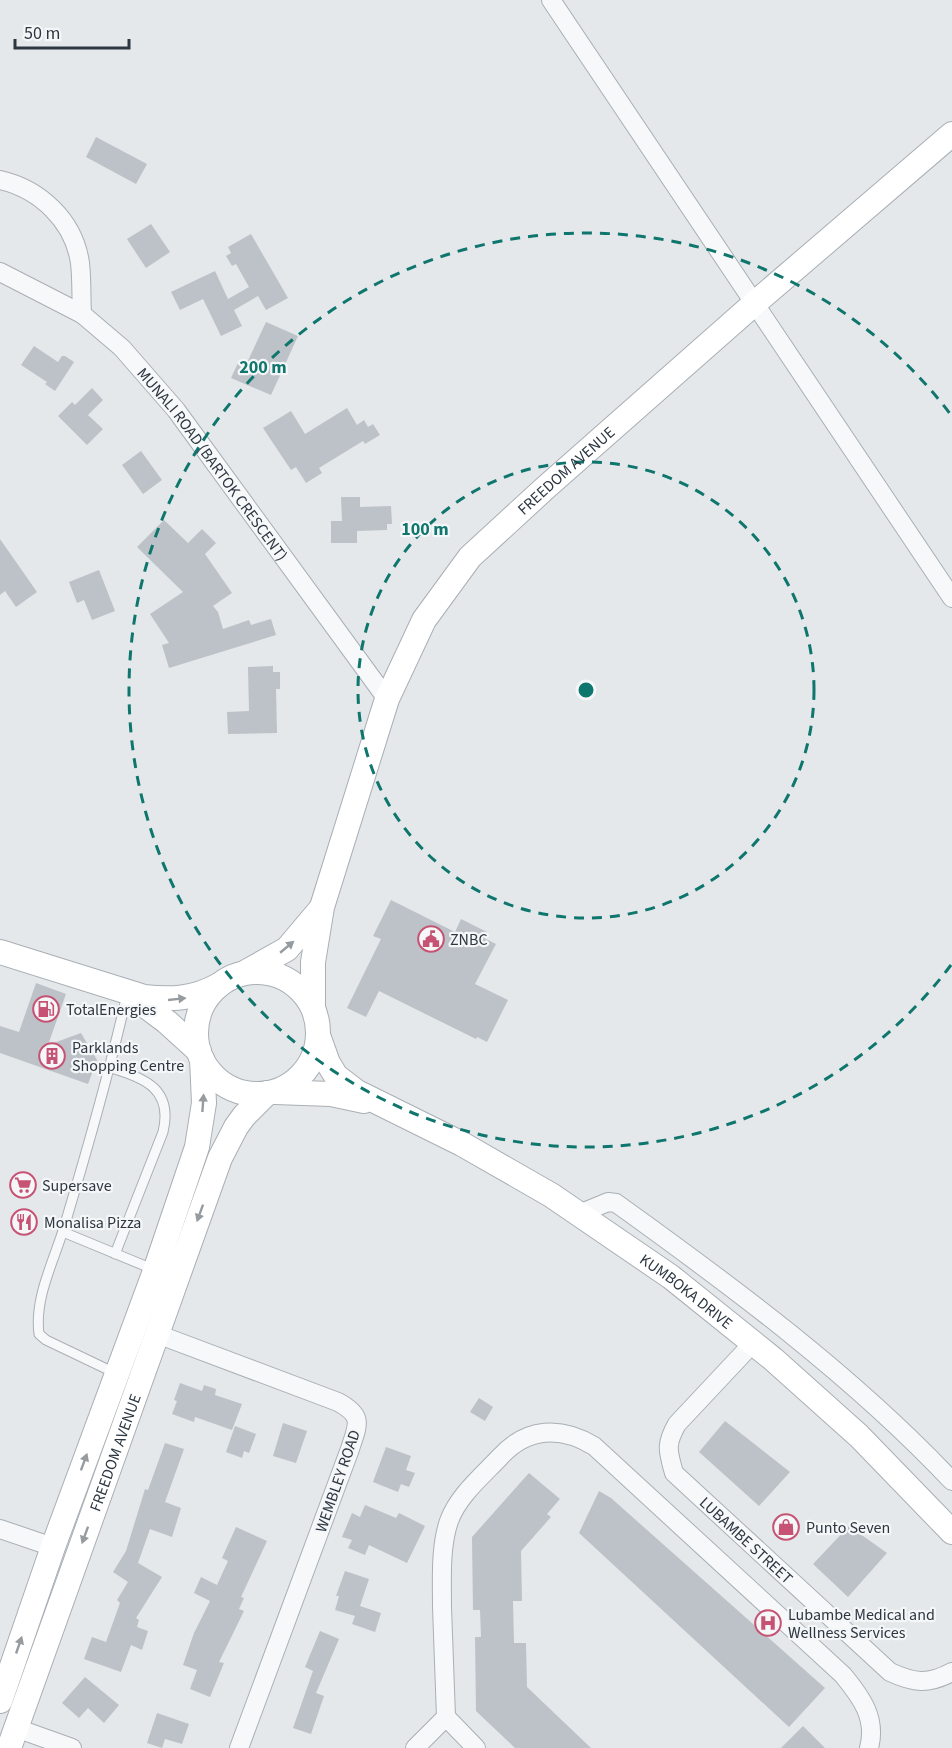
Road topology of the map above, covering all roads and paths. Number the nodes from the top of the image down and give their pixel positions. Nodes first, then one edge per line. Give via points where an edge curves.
1 (551, 0) edge
2 (952, 134) edge
3 (0, 180) edge
4 (0, 272) edge
5 (755, 303) junction
6 (82, 315) junction
7 (952, 598) edge
8 (387, 699) junction
9 (322, 907) junction
10 (0, 952) edge
11 (232, 979) junction
12 (128, 994) junction
13 (313, 1006) junction
14 (319, 1038) junction
15 (200, 1055) junction
16 (111, 1068) junction
17 (271, 1092) junction
18 (381, 1105) junction
19 (579, 1214) junction
20 (63, 1232) junction
21 (115, 1254) junction
22 (155, 1270) junction
23 (716, 1275) junction
24 (698, 1299) junction
25 (158, 1334) junction
26 (753, 1343) junction
27 (117, 1374) junction
28 (108, 1471) junction
29 (952, 1481) edge
30 (0, 1528) edge
31 (952, 1532) edge
32 (53, 1547) junction
33 (952, 1672) edge
34 (0, 1701) edge
35 (446, 1717) junction
36 (13, 1738) edge
37 (72, 1748) edge
38 (239, 1748) edge
39 (415, 1748) edge
40 (476, 1748) edge
41 (869, 1748) edge

1 - 5 street
2 - 5 main road, FREEDOM AVENUE
3 - 6 street via 17,184 45,200 73,237 80,262
4 - 6 street, MUNALI ROAD (BARTOK CRESCENT)
5 - 7 street
5 - 8 main road, FREEDOM AVENUE via 470,556 424,620
6 - 8 street, MUNALI ROAD (BARTOK CRESCENT) via 122,348 176,411
8 - 9 main road, FREEDOM AVENUE
11 -> 9 main road, FREEDOM AVENUE via 287,949
9 - 13 main road, FREEDOM AVENUE via 313,962
10 - 12 main road
12 -> 11 main road via 166,1000 185,998
11 - 13 main road via 258,972 274,975 290,982
11 - 15 main road via 209,996 200,1013 196,1032
12 - 15 main road via 148,1006
12 - 16 lane
13 - 14 main road
14 - 17 main road via 315,1056 305,1071 292,1084
14 - 18 main road, KUMBOKA DRIVE via 336,1077
15 - 17 main road via 211,1073 239,1092
22 -> 15 main road, FREEDOM AVENUE via 197,1147 204,1103
16 - 20 lane
16 - 21 lane via 148,1082 161,1097 167,1115
17 - 18 main road, KUMBOKA DRIVE via 331,1094
17 -> 25 main road, FREEDOM AVENUE via 244,1116 220,1158
18 - 19 main road, KUMBOKA DRIVE via 462,1144
19 - 23 street via 608,1202 616,1203
19 - 24 main road, KUMBOKA DRIVE
20 - 21 lane
20 - 27 lane via 44,1289 37,1321 39,1334
21 - 22 lane
22 - 27 main road, FREEDOM AVENUE
23 - 24 street
23 - 29 street via 821,1360
24 - 26 main road, KUMBOKA DRIVE
25 - 28 main road, FREEDOM AVENUE
25 - 38 street, WEMBLEY ROAD via 338,1402 351,1409 357,1418 350,1449
26 - 31 main road, KUMBOKA DRIVE via 859,1436
26 - 33 street, LUBAMBE STREET via 674,1430 667,1447 674,1473 890,1672 920,1682
27 - 28 main road
32 -> 27 main road, FREEDOM AVENUE
28 -> 36 main road, FREEDOM AVENUE
30 - 32 street
34 -> 32 main road, FREEDOM AVENUE
35 - 39 street
35 - 40 street
35 - 41 street via 442,1578 449,1522 458,1503 510,1446 534,1434 558,1432 578,1436 594,1446 843,1675 869,1712
36 - 37 street

